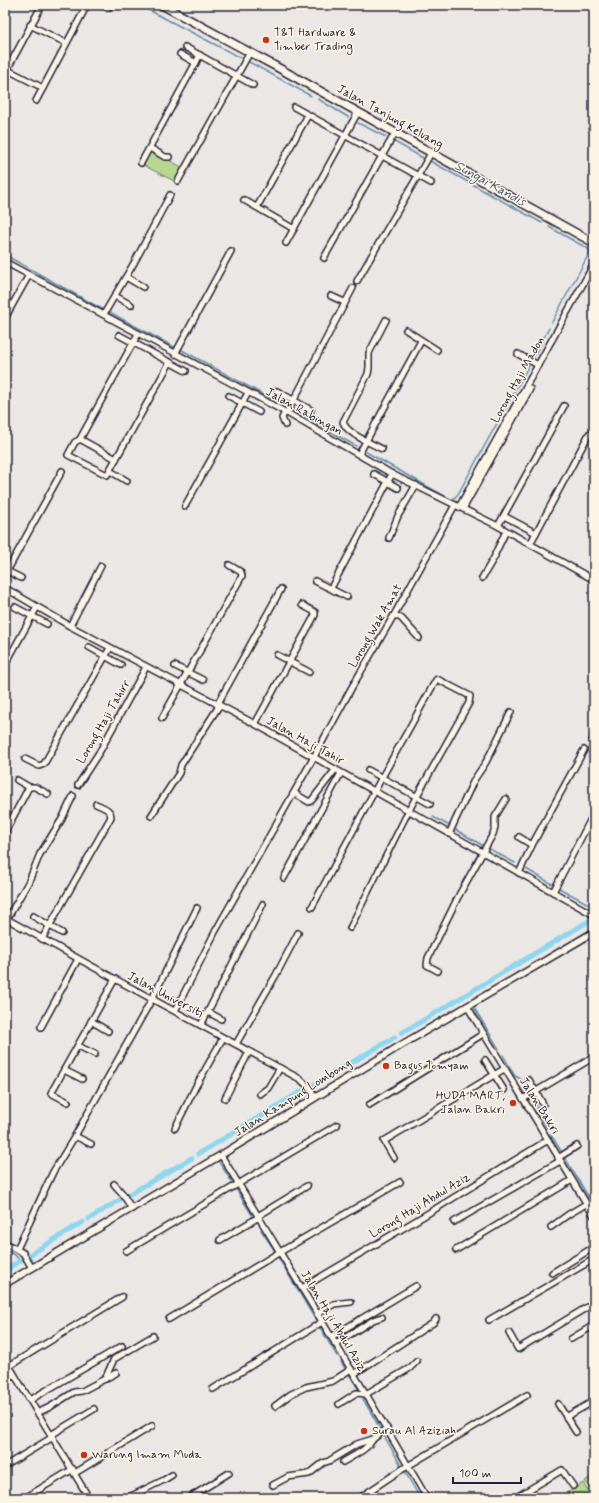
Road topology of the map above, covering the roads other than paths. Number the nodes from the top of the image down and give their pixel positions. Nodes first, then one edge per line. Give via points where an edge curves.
1 (42, 5) edge
2 (86, 5) edge
3 (157, 5) edge
4 (162, 5) edge
5 (174, 12) junction
6 (30, 25) junction
7 (66, 43) junction
8 (185, 47) dead end
9 (250, 52) junction
10 (180, 54) dead end
11 (200, 55) junction
12 (196, 63) junction
13 (236, 76) junction
14 (253, 85) dead end
15 (42, 88) junction
16 (36, 101) dead end
17 (294, 108) dead end
18 (358, 112) junction
19 (308, 115) junction
20 (395, 133) junction
21 (345, 135) junction
22 (150, 148) junction
23 (431, 152) junction
24 (382, 155) junction
25 (169, 157) dead end
26 (141, 163) dead end
27 (418, 175) junction
28 (178, 181) dead end
29 (431, 183) dead end
30 (170, 195) dead end
31 (244, 200) dead end
32 (257, 207) junction
33 (294, 229) junction
34 (286, 243) dead end
35 (594, 243) edge
36 (231, 252) dead end
37 (324, 258) dead end
38 (5, 262) edge
39 (594, 264) edge
40 (29, 275) junction
41 (126, 277) junction
42 (357, 281) dead end
43 (142, 287) dead end
44 (353, 288) dead end
45 (115, 296) junction
46 (331, 296) dead end
47 (344, 302) junction
48 (131, 305) dead end
49 (104, 314) junction
50 (5, 318) edge
51 (386, 320) dead end
52 (406, 330) dead end
53 (138, 334) junction
54 (119, 335) dead end
55 (421, 341) junction
56 (134, 343) junction
57 (177, 350) junction
58 (437, 350) dead end
59 (518, 354) dead end
60 (170, 362) junction
61 (538, 365) junction
62 (186, 371) dead end
63 (277, 391) dead end
64 (248, 393) junction
65 (229, 396) dead end
66 (294, 399) junction
67 (243, 404) junction
68 (564, 406) dead end
69 (311, 410) dead end
70 (259, 412) dead end
71 (286, 413) junction
72 (285, 425) dead end
73 (589, 434) dead end
74 (80, 440) junction
75 (366, 440) junction
76 (382, 449) dead end
77 (359, 454) junction
78 (116, 459) junction
79 (62, 471) dead end
80 (110, 471) junction
81 (374, 474) dead end
82 (392, 474) junction
83 (127, 481) dead end
84 (387, 482) junction
85 (416, 485) junction
86 (398, 488) dead end
87 (184, 506) dead end
88 (459, 507) junction
89 (504, 516) junction
90 (498, 526) junction
91 (506, 531) junction
92 (536, 533) junction
93 (389, 538) dead end
94 (530, 544) junction
95 (229, 565) dead end
96 (101, 566) dead end
97 (6, 573) edge
98 (21, 578) dead end
99 (482, 578) dead end
100 (594, 580) edge
101 (315, 581) dead end
102 (5, 588) edge
103 (331, 588) junction
104 (281, 589) dead end
105 (347, 597) dead end
106 (302, 605) dead end
107 (15, 607) dead end
108 (38, 607) junction
109 (394, 615) junction
110 (32, 616) junction
111 (47, 624) dead end
112 (70, 626) junction
113 (419, 638) dead end
114 (89, 647) dead end
115 (110, 648) junction
116 (278, 654) dead end
117 (105, 656) junction
118 (288, 661) junction
119 (121, 664) dead end
120 (5, 665) edge
121 (175, 666) dead end
122 (146, 667) junction
123 (187, 672) junction
124 (309, 672) dead end
125 (202, 680) dead end
126 (180, 685) junction
127 (218, 706) junction
128 (511, 712) dead end
129 (162, 718) dead end
130 (255, 724) junction
131 (584, 750) dead end
132 (314, 757) junction
133 (25, 759) dead end
134 (335, 770) junction
135 (368, 770) dead end
136 (341, 773) junction
137 (381, 778) junction
138 (17, 780) dead end
139 (78, 785) dead end
140 (29, 787) junction
141 (374, 790) junction
142 (294, 793) junction
143 (48, 794) dead end
144 (73, 796) dead end
145 (417, 796) junction
146 (506, 798) dead end
147 (96, 804) dead end
148 (430, 804) dead end
149 (409, 810) junction
150 (594, 813) edge
151 (151, 816) dead end
152 (5, 832) edge
153 (449, 834) junction
154 (518, 837) dead end
155 (532, 845) junction
156 (483, 853) junction
157 (519, 873) junction
158 (284, 878) dead end
159 (553, 892) junction
160 (263, 904) dead end
161 (312, 907) dead end
162 (197, 908) dead end
163 (594, 915) edge
164 (33, 916) dead end
165 (6, 919) edge
166 (49, 926) junction
167 (350, 928) dead end
168 (594, 932) edge
169 (62, 933) dead end
170 (298, 933) dead end
171 (42, 939) junction
172 (78, 960) junction
173 (438, 971) dead end
174 (115, 980) junction
175 (152, 999) junction
176 (467, 1006) junction
177 (175, 1011) junction
178 (208, 1012) junction
179 (220, 1020) dead end
180 (91, 1021) junction
181 (201, 1025) junction
182 (41, 1027) dead end
183 (108, 1031) dead end
184 (483, 1034) junction
185 (224, 1038) junction
186 (236, 1044) junction
187 (78, 1046) junction
188 (250, 1052) junction
189 (94, 1054) dead end
190 (594, 1057) edge
191 (485, 1060) dead end
192 (280, 1068) junction
193 (504, 1069) junction
194 (64, 1070) junction
195 (494, 1075) junction
196 (82, 1079) dead end
197 (529, 1080) dead end
198 (504, 1090) dead end
199 (536, 1092) junction
200 (260, 1094) dead end
201 (313, 1095) junction
202 (225, 1098) dead end
203 (523, 1100) junction
204 (68, 1102) dead end
205 (543, 1104) dead end
206 (369, 1105) dead end
207 (337, 1124) dead end
208 (175, 1128) dead end
209 (75, 1136) junction
210 (548, 1140) junction
211 (91, 1144) dead end
212 (577, 1146) dead end
213 (221, 1155) junction
214 (394, 1158) dead end
215 (559, 1160) junction
216 (572, 1180) junction
217 (400, 1182) dead end
218 (238, 1183) junction
219 (114, 1184) dead end
220 (307, 1186) dead end
221 (586, 1204) junction
222 (132, 1209) junction
223 (594, 1216) edge
224 (258, 1217) junction
225 (454, 1222) dead end
226 (551, 1227) dead end
227 (220, 1240) dead end
228 (5, 1243) edge
229 (18, 1247) junction
230 (594, 1247) edge
231 (456, 1250) dead end
232 (126, 1251) dead end
233 (280, 1252) junction
234 (594, 1259) edge
235 (30, 1265) junction
236 (552, 1273) dead end
237 (5, 1284) edge
238 (416, 1286) dead end
239 (302, 1288) junction
240 (122, 1298) dead end
241 (351, 1302) dead end
242 (594, 1303) edge
243 (317, 1314) junction
244 (382, 1317) dead end
245 (170, 1319) dead end
246 (436, 1319) dead end
247 (489, 1320) dead end
248 (321, 1322) junction
249 (594, 1325) edge
250 (509, 1333) dead end
251 (153, 1336) dead end
252 (331, 1338) junction
253 (571, 1339) dead end
254 (335, 1344) junction
255 (122, 1346) dead end
256 (5, 1359) edge
257 (417, 1361) dead end
258 (9, 1366) junction
259 (348, 1371) junction
260 (116, 1373) dead end
261 (14, 1374) junction
262 (354, 1374) junction
263 (5, 1379) edge
264 (105, 1379) junction
265 (213, 1390) dead end
266 (366, 1394) junction
267 (527, 1395) dead end
268 (30, 1400) junction
269 (594, 1401) edge
270 (339, 1404) dead end
271 (558, 1404) dead end
272 (275, 1406) dead end
273 (94, 1409) dead end
274 (37, 1413) junction
275 (566, 1417) junction
276 (152, 1426) dead end
277 (386, 1430) junction
278 (576, 1432) dead end
279 (52, 1436) junction
280 (373, 1439) junction
281 (343, 1462) dead end
282 (5, 1466) edge
283 (405, 1468) junction
284 (74, 1471) junction
285 (172, 1474) dead end
286 (229, 1474) dead end
287 (273, 1485) dead end
288 (573, 1486) dead end
289 (25, 1498) edge
290 (89, 1498) edge
291 (127, 1498) edge
292 (189, 1498) edge
293 (359, 1498) edge
294 (427, 1498) edge
295 (515, 1498) edge

1 - 6 street
2 - 7 street
3 - 5 main road, Jalan Tanjung Keluang
4 - 5 main road, Jalan Tanjung Keluang
5 - 9 main road, Jalan Tanjung Keluang
6 - 7 street
6 - 15 street via 8,68
7 - 15 street
8 - 11 street
9 - 13 street
9 - 18 main road, Jalan Tanjung Keluang
10 - 12 street
11 - 12 street
11 - 13 street
12 - 22 street
13 - 14 street
13 - 28 street
15 - 16 street
17 - 19 street
18 - 20 main road, Jalan Tanjung Keluang
18 - 21 street
19 - 21 street
19 - 32 street
20 - 23 main road, Jalan Tanjung Keluang
20 - 24 street
21 - 24 street
21 - 33 street
22 - 25 street
22 - 26 street
23 - 27 street
23 - 35 main road, Jalan Tanjung Keluang
24 - 27 street
24 - 37 street
27 - 29 street
27 - 42 street
30 - 41 street
31 - 32 street
32 - 33 street
33 - 34 street
36 - 57 street
38 - 40 street, Jalan Rabingan
39 - 61 street, Lorong Haji Madon
40 - 49 street, Jalan Rabingan
40 - 50 street
41 - 43 street
41 - 45 street
44 - 47 street
45 - 48 street
45 - 49 street
46 - 47 street
47 - 66 street
49 - 53 street, Jalan Rabingan
51 - 75 street via 369,353 368,374 343,422 351,433
52 - 55 street
53 - 56 street
53 - 57 street, Jalan Rabingan
54 - 56 street
55 - 58 street
55 - 75 street
56 - 60 street
56 - 74 street
57 - 64 street, Jalan Rabingan
59 - 61 street
60 - 62 street
60 - 78 street
61 - 88 street, Lorong Haji Madon via 526,387 530,389
63 - 66 street
64 - 67 street
64 - 71 street, Jalan Rabingan
65 - 67 street
66 - 69 street
66 - 71 street
67 - 70 street
67 - 87 street
68 - 89 street
71 - 72 street via 282,418
71 - 77 street, Jalan Rabingan
73 - 92 street
74 - 78 street
74 - 80 street via 75,442 68,455 106,475
75 - 76 street
75 - 77 street
77 - 82 street, Jalan Rabingan
78 - 80 street
79 - 97 street
80 - 83 street
81 - 84 street
82 - 84 street
82 - 85 street, Jalan Rabingan
84 - 86 street
84 - 103 street
85 - 88 street, Jalan Rabingan
85 - 93 street
88 - 90 street, Jalan Rabingan
88 - 109 street, Lorong Wak Amat
89 - 90 street
89 - 92 street
90 - 91 street, Jalan Rabingan
91 - 94 street, Jalan Rabingan
91 - 99 street via 496,556
92 - 94 street
94 - 100 street, Jalan Rabingan
95 - 123 street via 241,572 242,576
96 - 112 street
97 - 98 street
101 - 103 street
102 - 108 street, Jalan Haji Tahir
103 - 105 street
104 - 127 street
106 - 118 street via 315,612 315,615
107 - 110 street
108 - 110 street
108 - 112 street, Jalan Haji Tahir
109 - 113 street via 401,618
109 - 132 street, Lorong Wak Amat
110 - 111 street
110 - 120 street
112 - 115 street, Jalan Haji Tahir
114 - 117 street
115 - 117 street
115 - 122 street, Jalan Haji Tahir
116 - 118 street
117 - 119 street
117 - 133 street via 44,764 39,766
118 - 124 street
118 - 130 street
121 - 123 street
122 - 126 street, Jalan Haji Tahir
122 - 139 street, Lorong Haji Tahirr via 100,751
123 - 125 street
123 - 126 street
126 - 127 street, Jalan Haji Tahir
126 - 129 street
127 - 130 street, Jalan Haji Tahir
127 - 151 street
128 - 153 street via 474,780
130 - 132 street, Jalan Haji Tahir
131 - 155 street
132 - 134 street, Jalan Haji Tahir
132 - 142 street, Lorong Wak Amat
134 - 136 street, Jalan Haji Tahir
134 - 142 street via 309,802
135 - 137 street
136 - 141 street, Jalan Haji Tahir
136 - 158 street
137 - 141 street
137 - 145 street
137 - 145 street via 437,679 470,696 470,699
138 - 140 street
140 - 143 street via 36,786
140 - 152 street
141 - 149 street, Jalan Haji Tahir
141 - 161 street
142 - 177 street, Lorong Wak Amat via 215,932
144 - 165 street via 40,854 29,881
145 - 148 street
145 - 149 street
146 - 156 street via 495,817 493,834
147 - 166 street via 108,810 111,817
149 - 153 street, Jalan Haji Tahir
149 - 167 street
150 - 159 street
153 - 156 street, Jalan Haji Tahir
154 - 155 street
155 - 157 street
156 - 157 street, Jalan Haji Tahir
156 - 173 street via 426,963
157 - 159 street, Jalan Haji Tahir
159 - 163 street, Jalan Haji Tahir
160 - 178 street
162 - 175 street
164 - 166 street
165 - 171 street, Jalan Universiti
166 - 169 street
166 - 171 street
168 - 176 street, Jalan Kampung Lombong
170 - 186 street
171 - 172 street, Jalan Universiti
172 - 174 street, Jalan Universiti
172 - 182 street
174 - 175 street, Jalan Universiti
174 - 180 street
175 - 177 street, Jalan Universiti
175 - 209 street
176 - 184 street, Jalan Bakri
176 - 201 street, Jalan Kampung Lombong
177 - 181 street, Jalan Universiti
178 - 179 street
178 - 181 street
180 - 183 street
180 - 187 street
181 - 185 street, Jalan Universiti
184 - 193 street, Jalan Bakri
184 - 206 street
185 - 186 street, Jalan Universiti
185 - 208 street
186 - 188 street, Jalan Universiti
187 - 189 street
187 - 194 street
188 - 192 street, Jalan Universiti
188 - 202 street
190 - 199 street
191 - 195 street
192 - 200 street via 268,1088
192 - 201 street, Jalan Universiti via 303,1082
193 - 195 street
193 - 203 street, Jalan Bakri
194 - 196 street
194 - 204 street via 51,1093
195 - 198 street
195 - 214 street via 384,1141
197 - 199 street
199 - 203 street
199 - 205 street
201 - 213 street, Jalan Kampung Lombong
203 - 210 street, Jalan Bakri
207 - 218 street
209 - 211 street
209 - 229 street via 52,1172
210 - 215 street, Jalan Bakri
210 - 239 street, Lorong Haji Abdul Aziz
212 - 215 street
213 - 218 street, Jalan Haji Abdul Aziz
213 - 222 street, Jalan Kampung Lombong
215 - 216 street, Jalan Bakri
215 - 225 street
216 - 221 street, Jalan Bakri
216 - 231 street
217 - 233 street
218 - 224 street, Jalan Haji Abdul Aziz
218 - 232 street
219 - 222 street
220 - 224 street
221 - 223 street, Jalan Bakri
221 - 226 street
222 - 235 street, Jalan Kampung Lombong
224 - 227 street
224 - 233 street, Jalan Haji Abdul Aziz
228 - 229 street
229 - 235 street
230 - 236 street
233 - 239 street, Jalan Haji Abdul Aziz
233 - 245 street
234 - 247 street
235 - 237 street, Jalan Kampung Lombong
238 - 252 street
239 - 243 street, Jalan Haji Abdul Aziz
240 - 258 street
241 - 243 street via 334,1304
242 - 250 street via 518,1349
243 - 248 street, Jalan Haji Abdul Aziz
244 - 254 street
246 - 262 street
248 - 252 street, Jalan Haji Abdul Aziz
248 - 265 street
249 - 253 street
251 - 264 street via 114,1359
252 - 254 street, Jalan Haji Abdul Aziz
254 - 259 street, Jalan Haji Abdul Aziz
255 - 268 street
256 - 258 street
257 - 266 street via 410,1368
258 - 261 street
259 - 262 street, Jalan Haji Abdul Aziz
259 - 272 street via 333,1381 306,1386
260 - 264 street
261 - 263 street
261 - 268 street
262 - 266 street, Jalan Haji Abdul Aziz
264 - 274 street via 82,1391 74,1392
266 - 270 street via 356,1393
266 - 277 street, Jalan Haji Abdul Aziz
267 - 283 street
268 - 274 street
269 - 275 street
271 - 275 street
273 - 279 street
274 - 279 street
275 - 278 street
276 - 284 street
277 - 280 street
277 - 283 street, Jalan Haji Abdul Aziz
279 - 282 street
279 - 284 street
280 - 281 street via 370,1445
280 - 287 street via 357,1444 309,1474 288,1477
283 - 293 street
283 - 294 street, Jalan Haji Abdul Aziz
284 - 289 street
284 - 290 street
285 - 291 street
286 - 292 street
288 - 295 street via 562,1470

